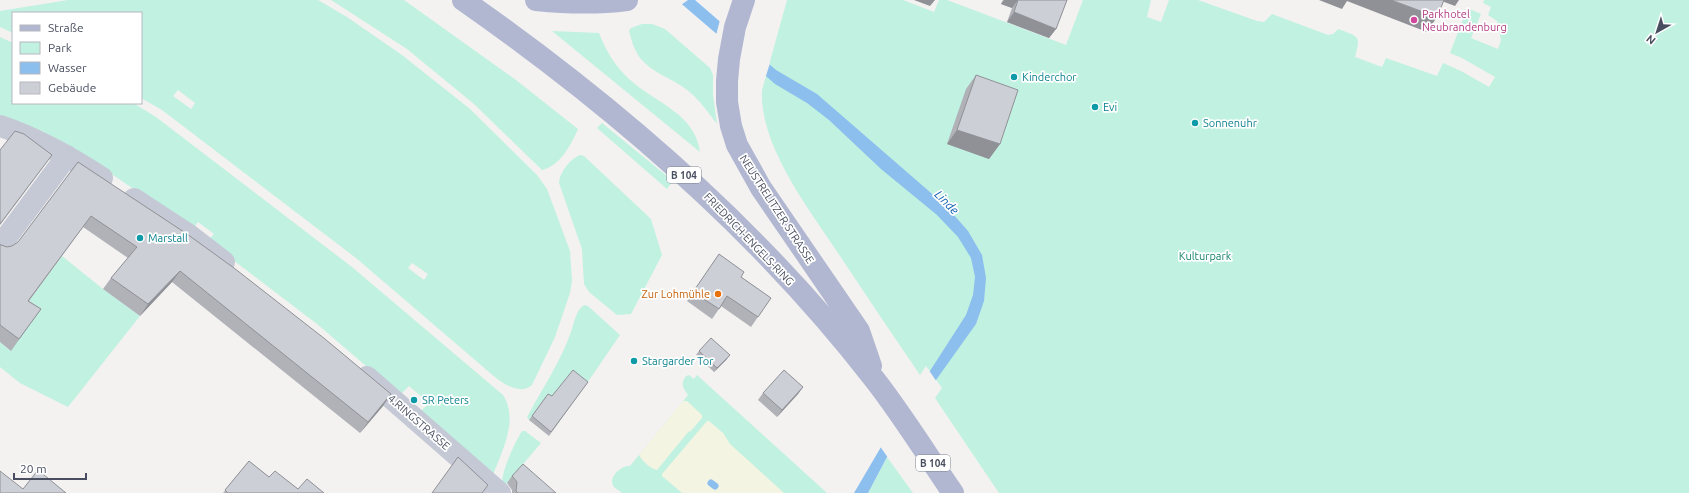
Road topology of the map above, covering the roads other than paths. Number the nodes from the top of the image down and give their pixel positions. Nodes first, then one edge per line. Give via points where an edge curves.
1 (463, 0) edge
2 (536, 0) edge
3 (627, 0) edge
4 (744, 0) edge
5 (0, 126) edge
6 (67, 156) junction
7 (0, 246) edge
8 (241, 275) edge
9 (349, 362) edge
10 (876, 381) junction
11 (500, 493) edge
12 (953, 493) edge

1 - 10 main road, FRIEDRICH-ENGELS-RING / B 104 via 512,34 610,112 724,211 778,267
2 - 3 main road via 570,4
4 - 10 main road, NEUSTRELITZER STRASSE via 735,27 726,81 731,126 737,145 761,188 859,331
5 - 6 street
6 - 7 street
6 - 8 street via 189,235
9 - 11 street, 4.RINGSTRASSE
10 - 12 main road, FRIEDRICH-ENGELS-RING / B 104

